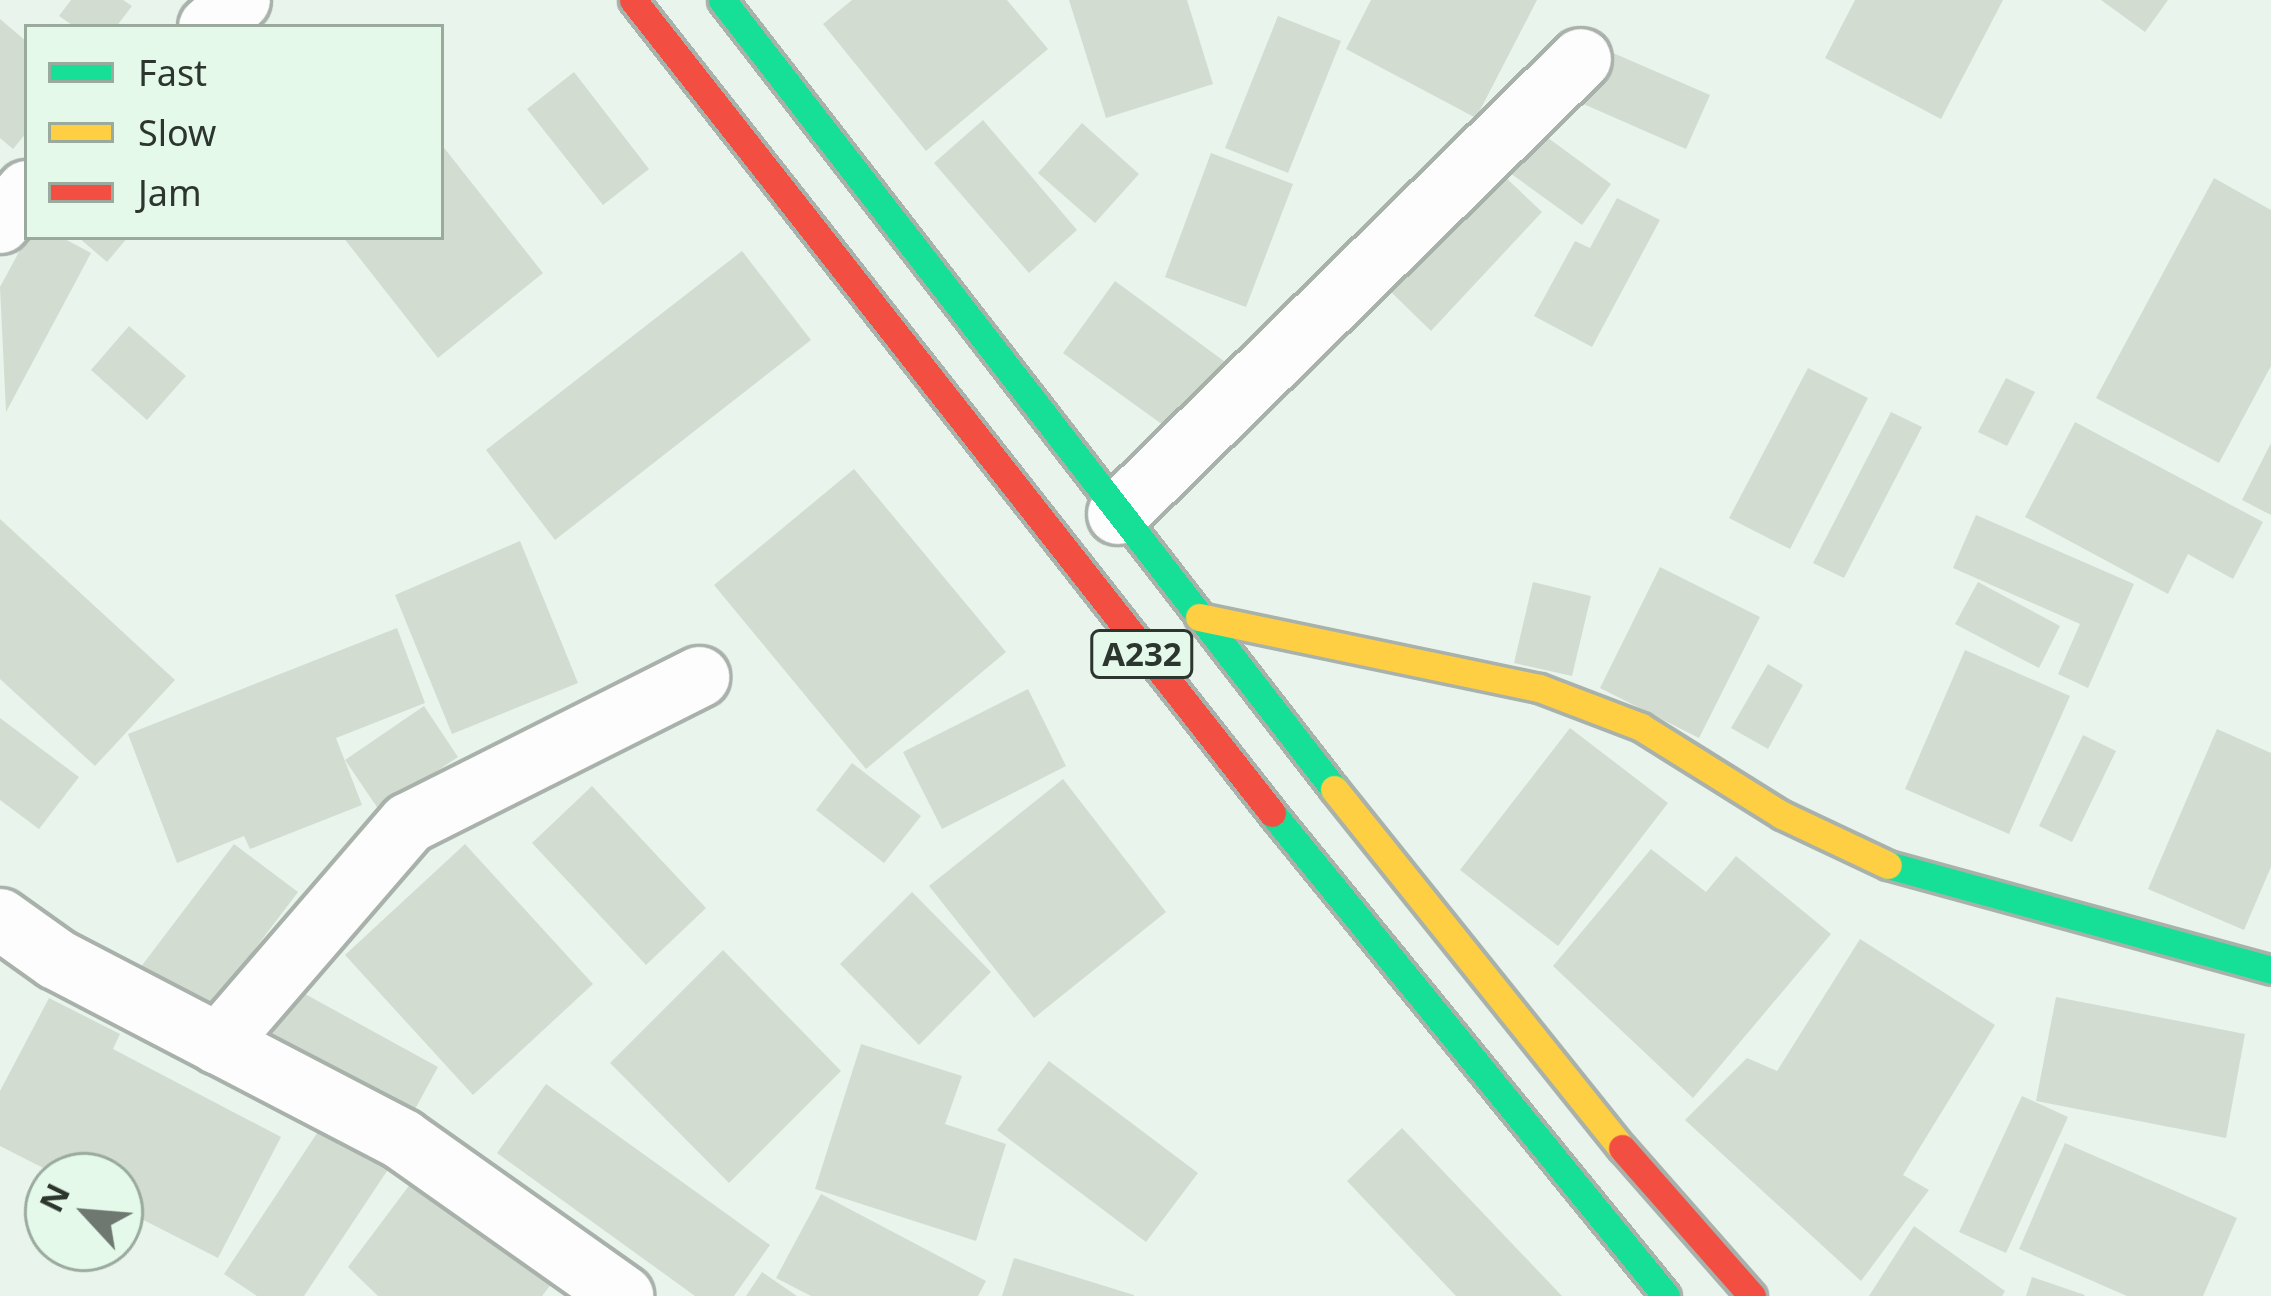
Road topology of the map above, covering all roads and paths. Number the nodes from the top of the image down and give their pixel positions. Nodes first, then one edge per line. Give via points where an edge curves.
1 (240, 0) edge
2 (633, 0) edge
3 (722, 0) edge
4 (212, 24) edge
5 (1580, 59) dead end
6 (24, 195) edge
7 (0, 223) edge
8 (1118, 514) junction
9 (1199, 617) junction
10 (699, 677) dead end
11 (0, 920) edge
12 (2271, 970) edge
13 (218, 1044) junction
14 (623, 1296) edge
15 (1666, 1296) edge
16 (1751, 1296) edge

1 - 4 street
2 - 15 main road, A232 via 1084,584
3 - 8 main road, A232
5 - 8 street
6 - 7 street
8 - 9 main road, A232
9 - 12 main road via 1539,688 1641,727 1782,815 1924,882
9 - 16 main road, A232 via 1537,1050
10 - 13 street via 409,824
11 - 13 street
13 - 14 street via 403,1140

